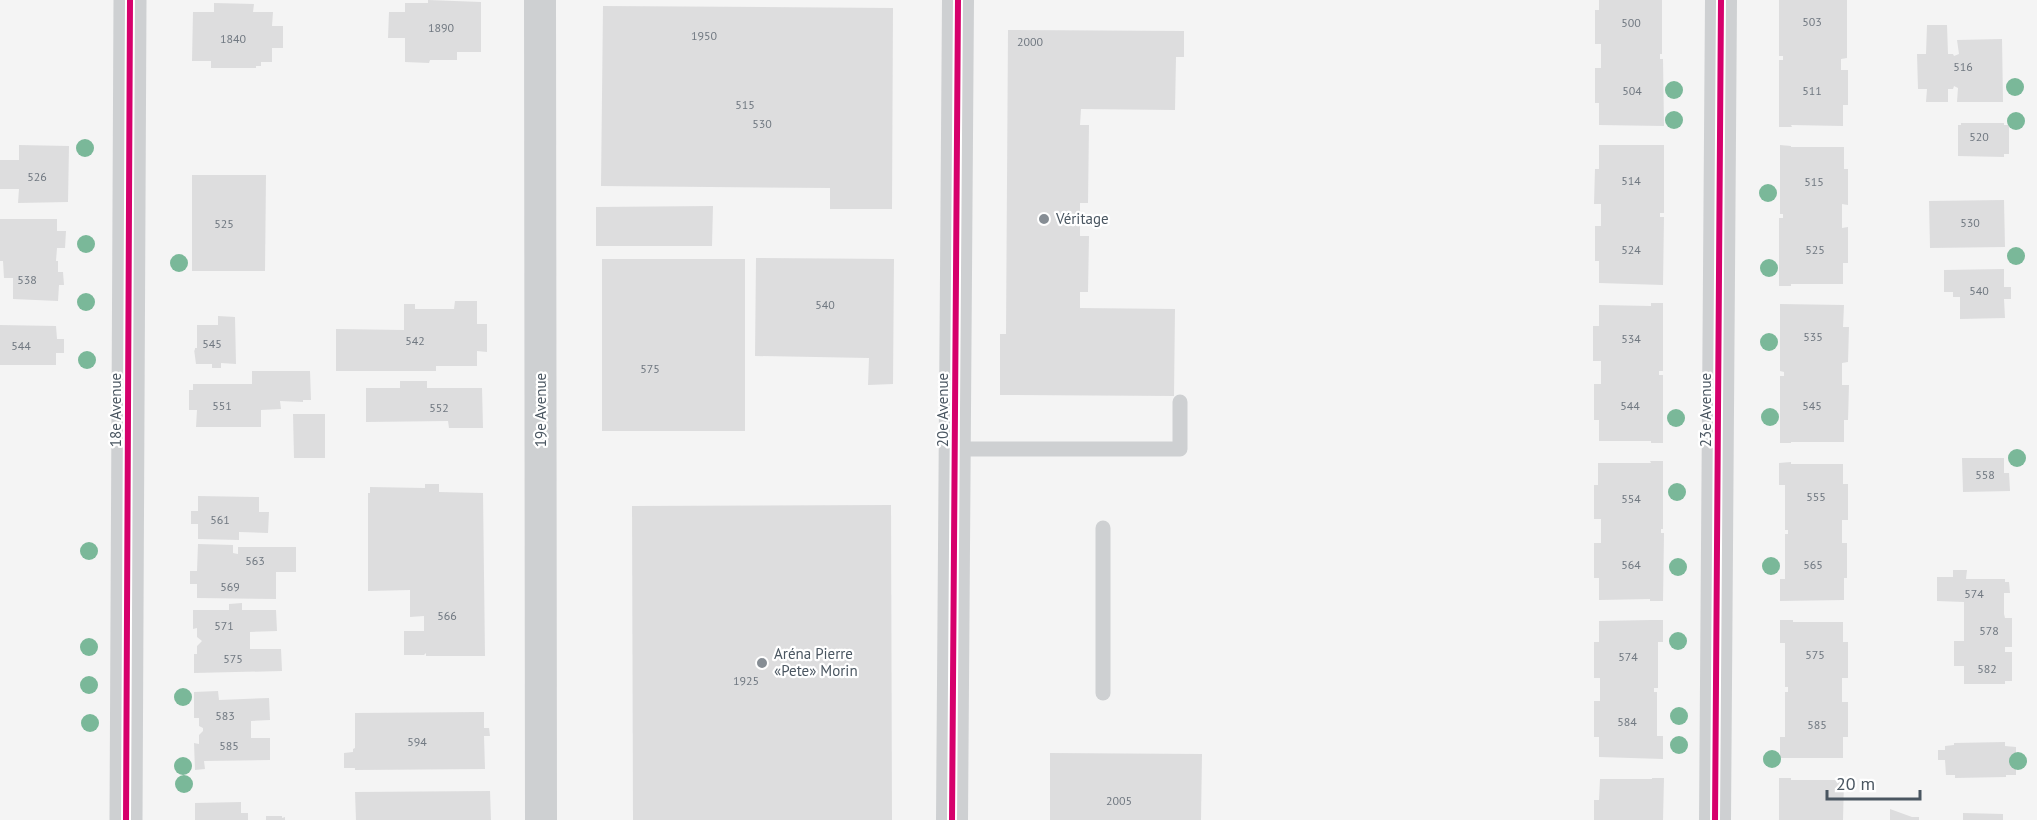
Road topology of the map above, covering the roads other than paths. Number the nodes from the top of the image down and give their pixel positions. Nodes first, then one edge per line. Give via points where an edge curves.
1 (130, 0) edge
2 (540, 0) edge
3 (958, 0) edge
4 (1721, 0) edge
5 (1180, 402) dead end
6 (955, 449) junction
7 (1103, 528) dead end
8 (1103, 693) dead end
9 (126, 820) edge
10 (541, 820) edge
11 (952, 820) edge
12 (1715, 820) edge

1 - 9 street, 18e Avenue
2 - 10 street, 19e Avenue
3 - 6 street, 20e Avenue
4 - 12 street, 23e Avenue
5 - 6 lane via 1180,450
6 - 11 street, 20e Avenue
7 - 8 lane

